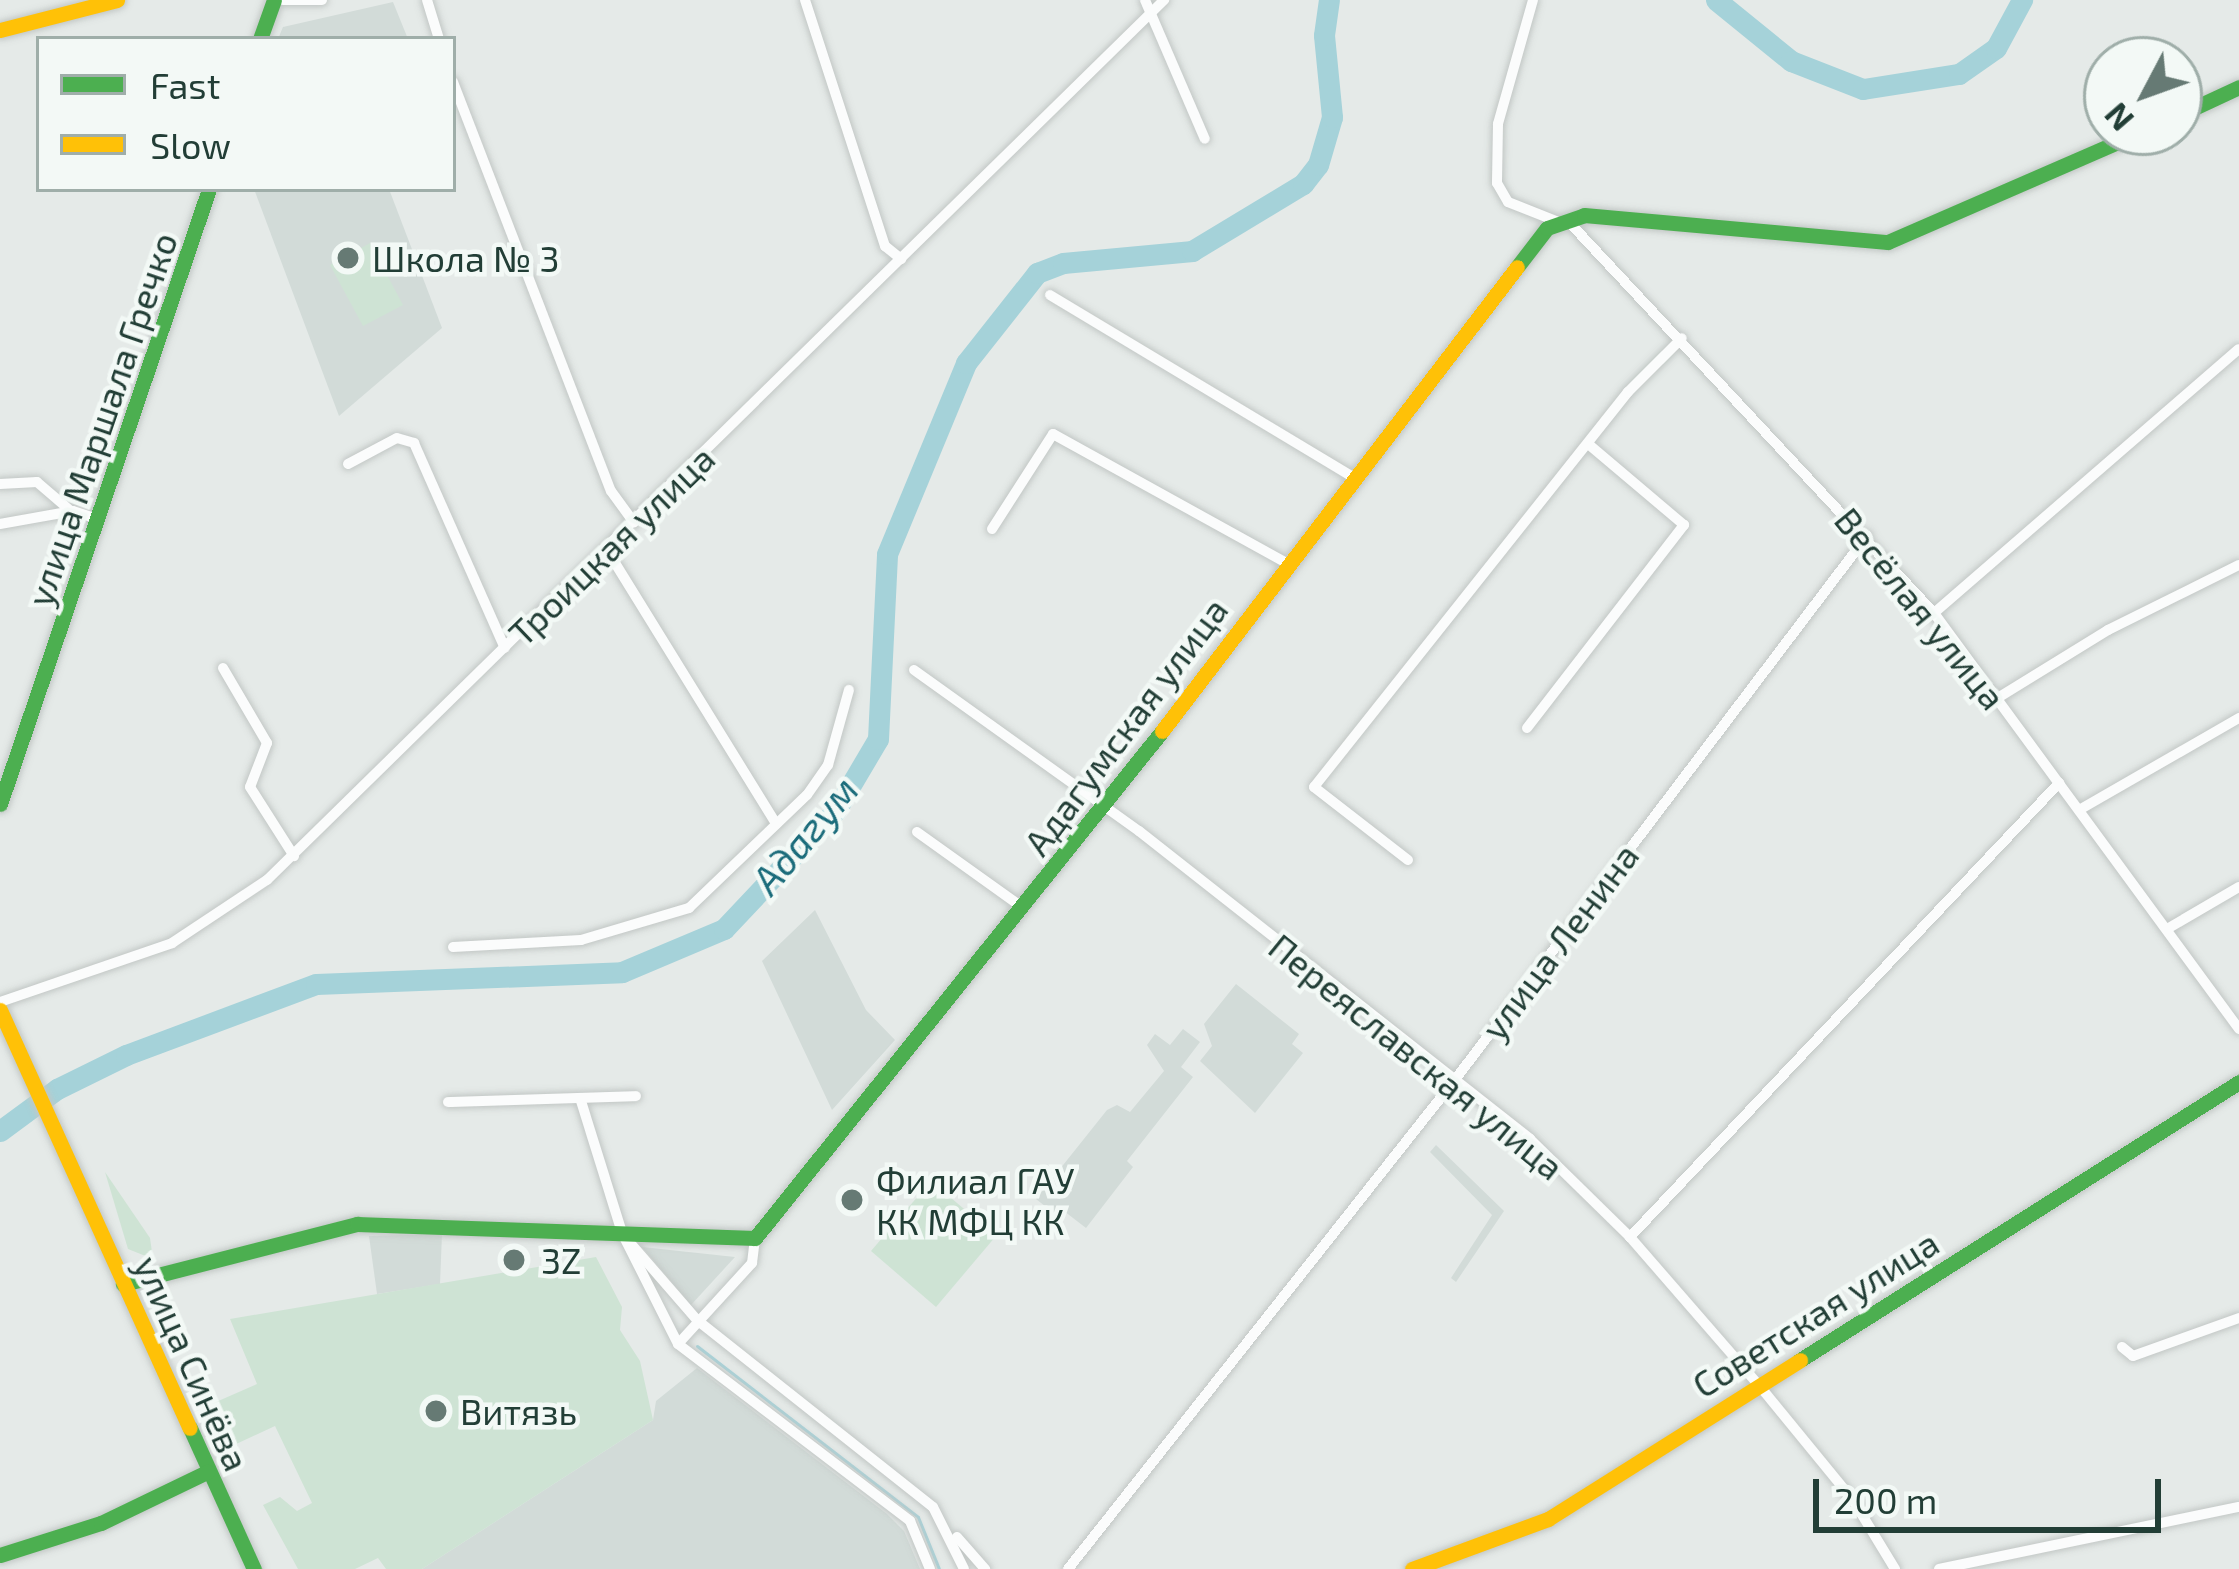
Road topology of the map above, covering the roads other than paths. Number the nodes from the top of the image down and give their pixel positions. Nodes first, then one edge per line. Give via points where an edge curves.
1 (117, 0) edge
2 (274, 0) edge
3 (283, 0) edge
4 (322, 0) edge
5 (427, 0) edge
6 (806, 0) edge
7 (1144, 0) edge
8 (1164, 0) edge
9 (1533, 0) edge
10 (1151, 14) junction
11 (0, 30) edge
12 (261, 36) edge
13 (439, 36) edge
14 (2239, 87) edge
15 (456, 90) edge
16 (2203, 104) edge
17 (1205, 139) dead end
18 (2086, 156) edge
19 (208, 192) edge
20 (1561, 220) junction
21 (902, 260) junction
22 (1050, 295) dead end
23 (1682, 338) junction
24 (2239, 349) edge
25 (1588, 444) junction
26 (348, 464) dead end
27 (1353, 477) junction
28 (0, 484) edge
29 (72, 512) junction
30 (98, 519) junction
31 (634, 523) junction
32 (0, 524) edge
33 (992, 529) dead end
34 (1867, 536) junction
35 (607, 550) junction
36 (1286, 563) junction
37 (2239, 565) edge
38 (1934, 614) junction
39 (505, 648) junction
40 (224, 668) dead end
41 (914, 670) dead end
42 (849, 690) dead end
43 (1996, 699) junction
44 (2239, 718) edge
45 (1527, 728) dead end
46 (2059, 783) junction
47 (0, 804) edge
48 (1103, 806) junction
49 (2079, 810) junction
50 (776, 824) junction
51 (917, 832) dead end
52 (294, 856) junction
53 (1408, 860) dead end
54 (2239, 887) edge
55 (1023, 908) junction
56 (2167, 929) junction
57 (453, 946) dead end
58 (0, 1006) edge
59 (2239, 1030) edge
60 (1454, 1081) junction
61 (2239, 1082) edge
62 (636, 1096) dead end
63 (581, 1101) junction
64 (448, 1102) dead end
65 (622, 1233) junction
66 (1630, 1237) junction
67 (755, 1238) junction
68 (123, 1284) junction
69 (2239, 1318) edge
70 (697, 1320) junction
71 (678, 1344) junction
72 (2122, 1348) dead end
73 (1758, 1384) junction
74 (207, 1472) junction
75 (2239, 1507) edge
76 (951, 1530) junction
77 (0, 1555) edge
78 (254, 1569) edge
79 (930, 1569) edge
80 (964, 1569) edge
81 (985, 1569) edge
82 (1068, 1569) edge
83 (1412, 1569) edge
84 (1894, 1569) edge
85 (1939, 1569) edge

1 - 11 main road
2 - 12 main road
3 - 4 street
5 - 13 street
6 - 21 street via 885,246
7 - 10 street
8 - 10 street, Троицкая улица
9 - 20 street, Весёлая улица via 1498,124 1497,183 1508,202
10 - 17 street
10 - 21 street, Троицкая улица
14 - 16 main road
15 - 31 street via 610,490
18 - 20 main road via 1888,242
19 - 30 main road, улица Маршала Гречко
20 - 23 street, Весёлая улица
20 - 27 main road, Адагумская улица
21 - 31 street, Троицкая улица
22 - 27 street
23 - 25 street
23 - 34 street, Весёлая улица
24 - 38 street
25 - 45 street via 1684,525
25 - 53 street via 1314,787
26 - 39 street via 397,438 414,443
27 - 36 main road, Адагумская улица
28 - 29 street via 37,482
29 - 30 street
29 - 32 street
30 - 47 main road, улица Маршала Гречко
31 - 35 street, Троицкая улица
33 - 36 street via 1053,434
34 - 38 street, Весёлая улица
34 - 60 street, улица Ленина
35 - 39 street, Троицкая улица
35 - 50 street
36 - 48 main road, Адагумская улица
37 - 43 street via 2108,630
38 - 43 street, Весёлая улица
39 - 52 street, Троицкая улица
40 - 52 street via 267,743 250,787
41 - 48 street, Переяславская улица
42 - 50 street via 828,765
43 - 46 street, Весёлая улица
44 - 49 street
46 - 49 street, Весёлая улица
46 - 66 street
48 - 55 main road, Адагумская улица
48 - 60 street, Переяславская улица
49 - 56 street, Весёлая улица
50 - 57 street via 678,914 581,940
51 - 55 street
52 - 58 street, Троицкая улица via 191,934
54 - 56 street
55 - 67 main road, Адагумская улица
56 - 59 street, Весёлая улица
58 - 68 main road, улица Синёва
60 - 66 street, Переяславская улица via 1530,1138
60 - 82 street, улица Ленина
61 - 73 main road, Советская улица
62 - 63 street
63 - 64 street
63 - 65 street
65 - 67 main road
65 - 68 main road via 357,1224
65 - 70 street
65 - 71 street
66 - 73 street, Переяславская улица
67 - 70 street via 752,1263
68 - 74 main road, улица Синёва
69 - 72 street via 2150,1352 2133,1356
70 - 71 street
70 - 76 street
71 - 79 street via 910,1521
73 - 83 main road, Советская улица via 1548,1519
73 - 84 street, Переяславская улица via 1853,1500
74 - 77 main road via 101,1523
74 - 78 main road, улица Синёва
75 - 85 street
76 - 80 street
76 - 81 street

